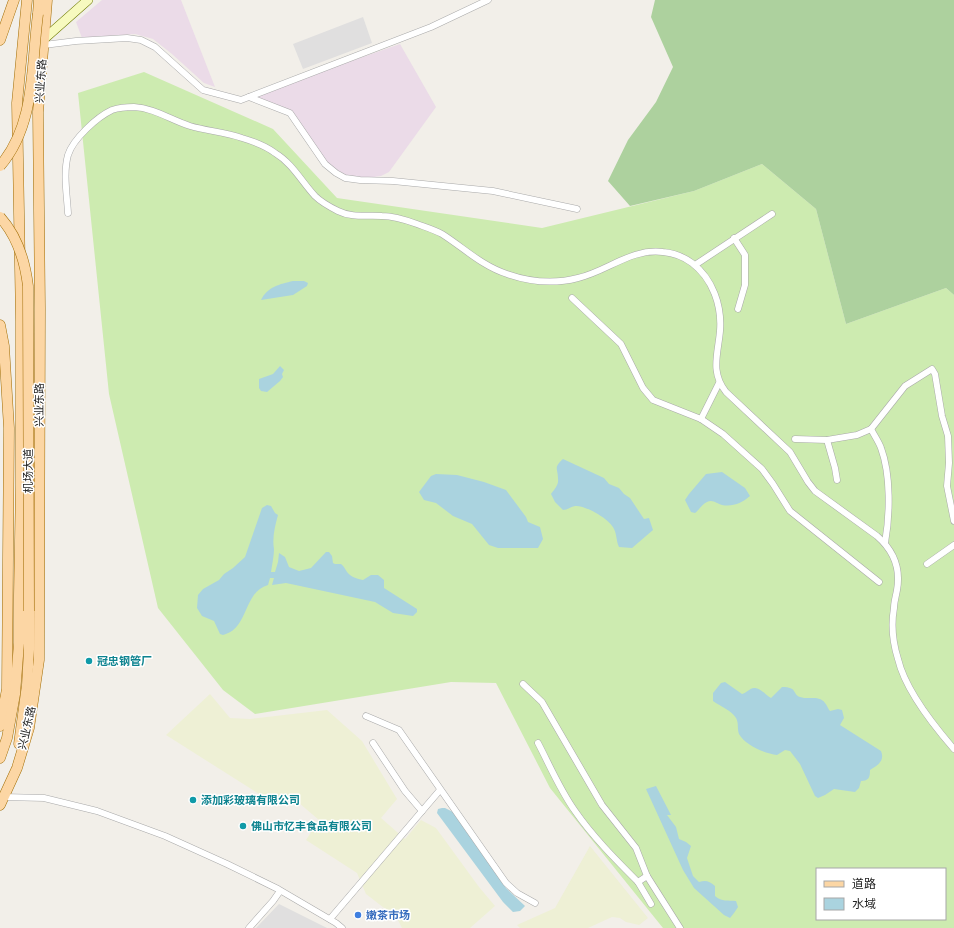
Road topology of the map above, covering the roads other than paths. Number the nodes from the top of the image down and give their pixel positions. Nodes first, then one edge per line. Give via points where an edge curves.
1 (14, 0) edge
2 (27, 0) edge
3 (39, 0) edge
4 (47, 0) edge
5 (88, 0) edge
6 (488, 0) edge
7 (4, 23) edge
8 (0, 40) edge
9 (44, 42) junction
10 (249, 97) junction
11 (0, 166) edge
12 (578, 209) dead end
13 (68, 213) dead end
14 (772, 214) dead end
15 (0, 217) edge
16 (734, 238) junction
17 (695, 265) junction
18 (572, 298) dead end
19 (738, 308) dead end
20 (0, 325) edge
21 (719, 383) junction
22 (701, 419) junction
23 (871, 429) junction
24 (795, 439) dead end
25 (827, 440) junction
26 (837, 480) dead end
27 (954, 520) edge
28 (885, 543) junction
29 (954, 545) edge
30 (927, 564) dead end
31 (879, 582) dead end
32 (523, 684) dead end
33 (366, 716) dead end
34 (0, 726) edge
35 (373, 743) dead end
36 (538, 743) dead end
37 (954, 749) edge
38 (0, 758) edge
39 (17, 768) junction
40 (440, 790) junction
41 (2, 801) edge
42 (422, 811) junction
43 (647, 876) junction
44 (638, 882) junction
45 (280, 891) junction
46 (535, 903) dead end
47 (651, 904) dead end
48 (330, 919) junction
49 (249, 928) edge
50 (342, 928) edge
51 (680, 928) edge

1 - 7 main road
2 - 38 main road, 兴业东路 via 17,103 21,321 19,643 15,694 7,738
3 - 11 main road, bridge via 26,116 17,142
4 - 9 main road, 兴业东路
5 - 9 main road
6 - 10 street via 431,27
7 - 8 main road
9 - 10 street via 127,38 141,40 155,47 203,90 241,100
9 - 39 main road, 兴业东路 via 38,112 38,660 29,728
10 - 12 street via 290,113 325,164 345,178 493,190
13 - 17 street via 68,154 76,140 114,109 134,107 148,109 190,126 242,138 276,153 317,198 340,212 358,216 384,216 440,233 483,263 506,274 531,280 559,282 580,278 627,257 652,251 683,257
14 - 16 street
15 - 39 main road, 机场大道, bridge via 18,245 25,265 28,286 30,650
16 - 17 street
16 - 19 street via 744,255 744,285
17 - 21 street via 717,296 720,330 716,365
18 - 22 street via 621,344 643,388 653,400
20 - 34 main road via 4,346 9,428 6,689
21 - 22 street
21 - 28 street via 790,452 815,491
22 - 31 street via 723,434 762,469 790,511
23 - 25 street via 857,435
23 - 27 street via 905,386 932,369 948,436 947,486
23 - 28 street via 881,447 886,466 889,523
24 - 25 street
25 - 26 street
28 - 37 street via 897,566 898,588 892,631 898,660 907,682 924,710
29 - 30 street
32 - 43 street via 542,702 602,805 636,848
33 - 40 street via 399,730
35 - 42 street via 405,791
36 - 44 street via 575,811 613,857
39 - 41 main road, 兴业东路
40 - 42 street
40 - 46 street via 506,883 516,893
41 - 45 street via 44,798 96,811 165,836
42 - 48 street
43 - 44 street
43 - 51 street
44 - 47 street
45 - 48 street
45 - 49 street
48 - 50 street

